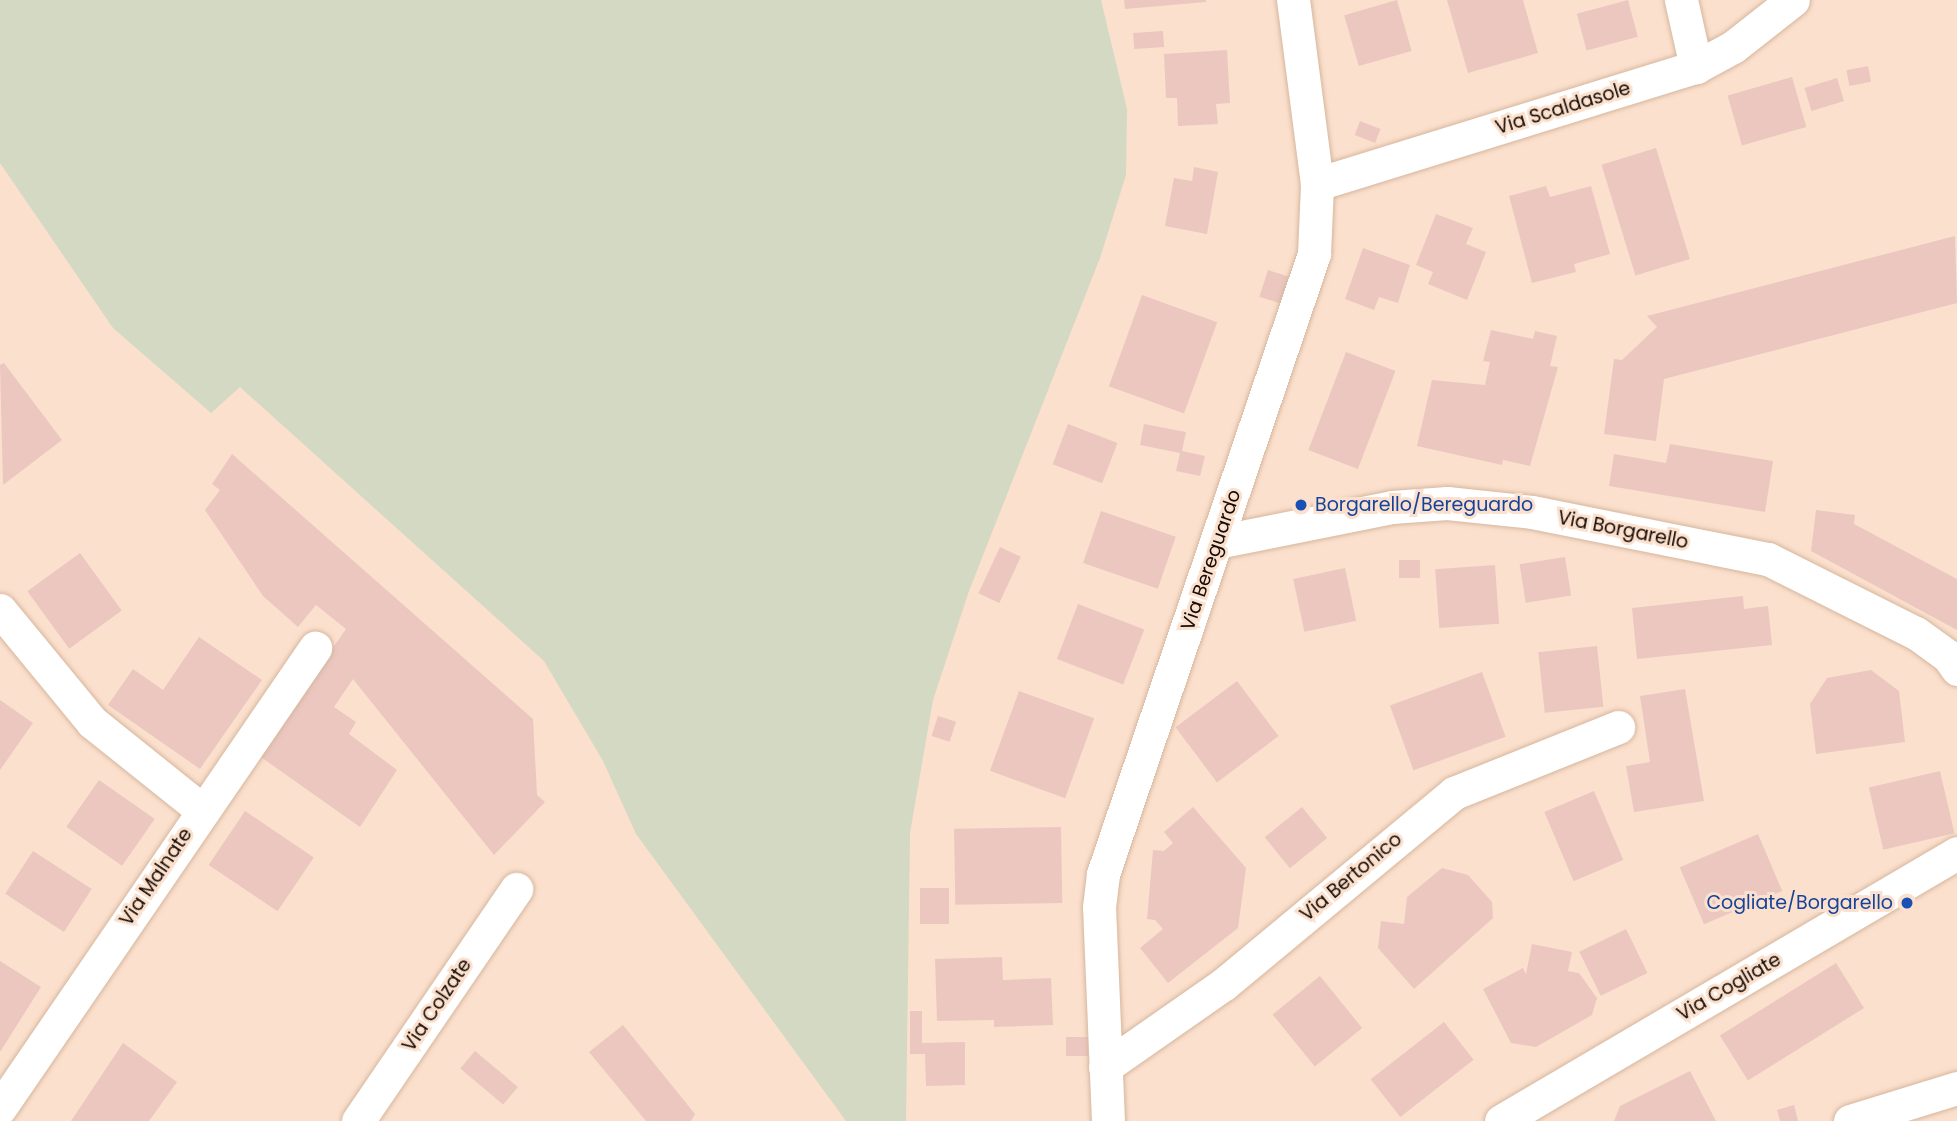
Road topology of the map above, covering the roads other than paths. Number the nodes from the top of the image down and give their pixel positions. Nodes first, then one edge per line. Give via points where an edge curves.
1 (1293, 0) edge
2 (1681, 0) edge
3 (1793, 0) edge
4 (1696, 67) junction
5 (1317, 184) junction
6 (1217, 542) junction
7 (0, 610) edge
8 (315, 648) dead end
9 (1957, 669) edge
10 (1618, 727) dead end
11 (202, 810) junction
12 (1957, 853) edge
13 (516, 889) dead end
14 (1105, 1067) junction
15 (1957, 1088) edge
16 (0, 1108) edge
17 (358, 1121) edge
18 (1108, 1121) edge
19 (1501, 1121) edge
20 (1850, 1121) edge

1 - 5 street, Via Bereguardo
2 - 4 street
3 - 4 street, Via Scaldasole via 1733,47
4 - 5 street, Via Scaldasole
5 - 6 street, Via Bereguardo via 1311,271
6 - 9 street, Via Borgarello via 1402,506 1460,504 1532,512 1768,559 1916,633 1948,656
6 - 14 street, Via Bereguardo via 1103,874 1099,907
7 - 11 street via 92,722
8 - 11 street, Via Malnate
10 - 14 street, Via Bertonico via 1454,793 1224,984
11 - 16 street, Via Malnate
12 - 19 street, Via Cogliate
13 - 17 street, Via Colzate
14 - 18 street, Via Bereguardo
15 - 20 street

